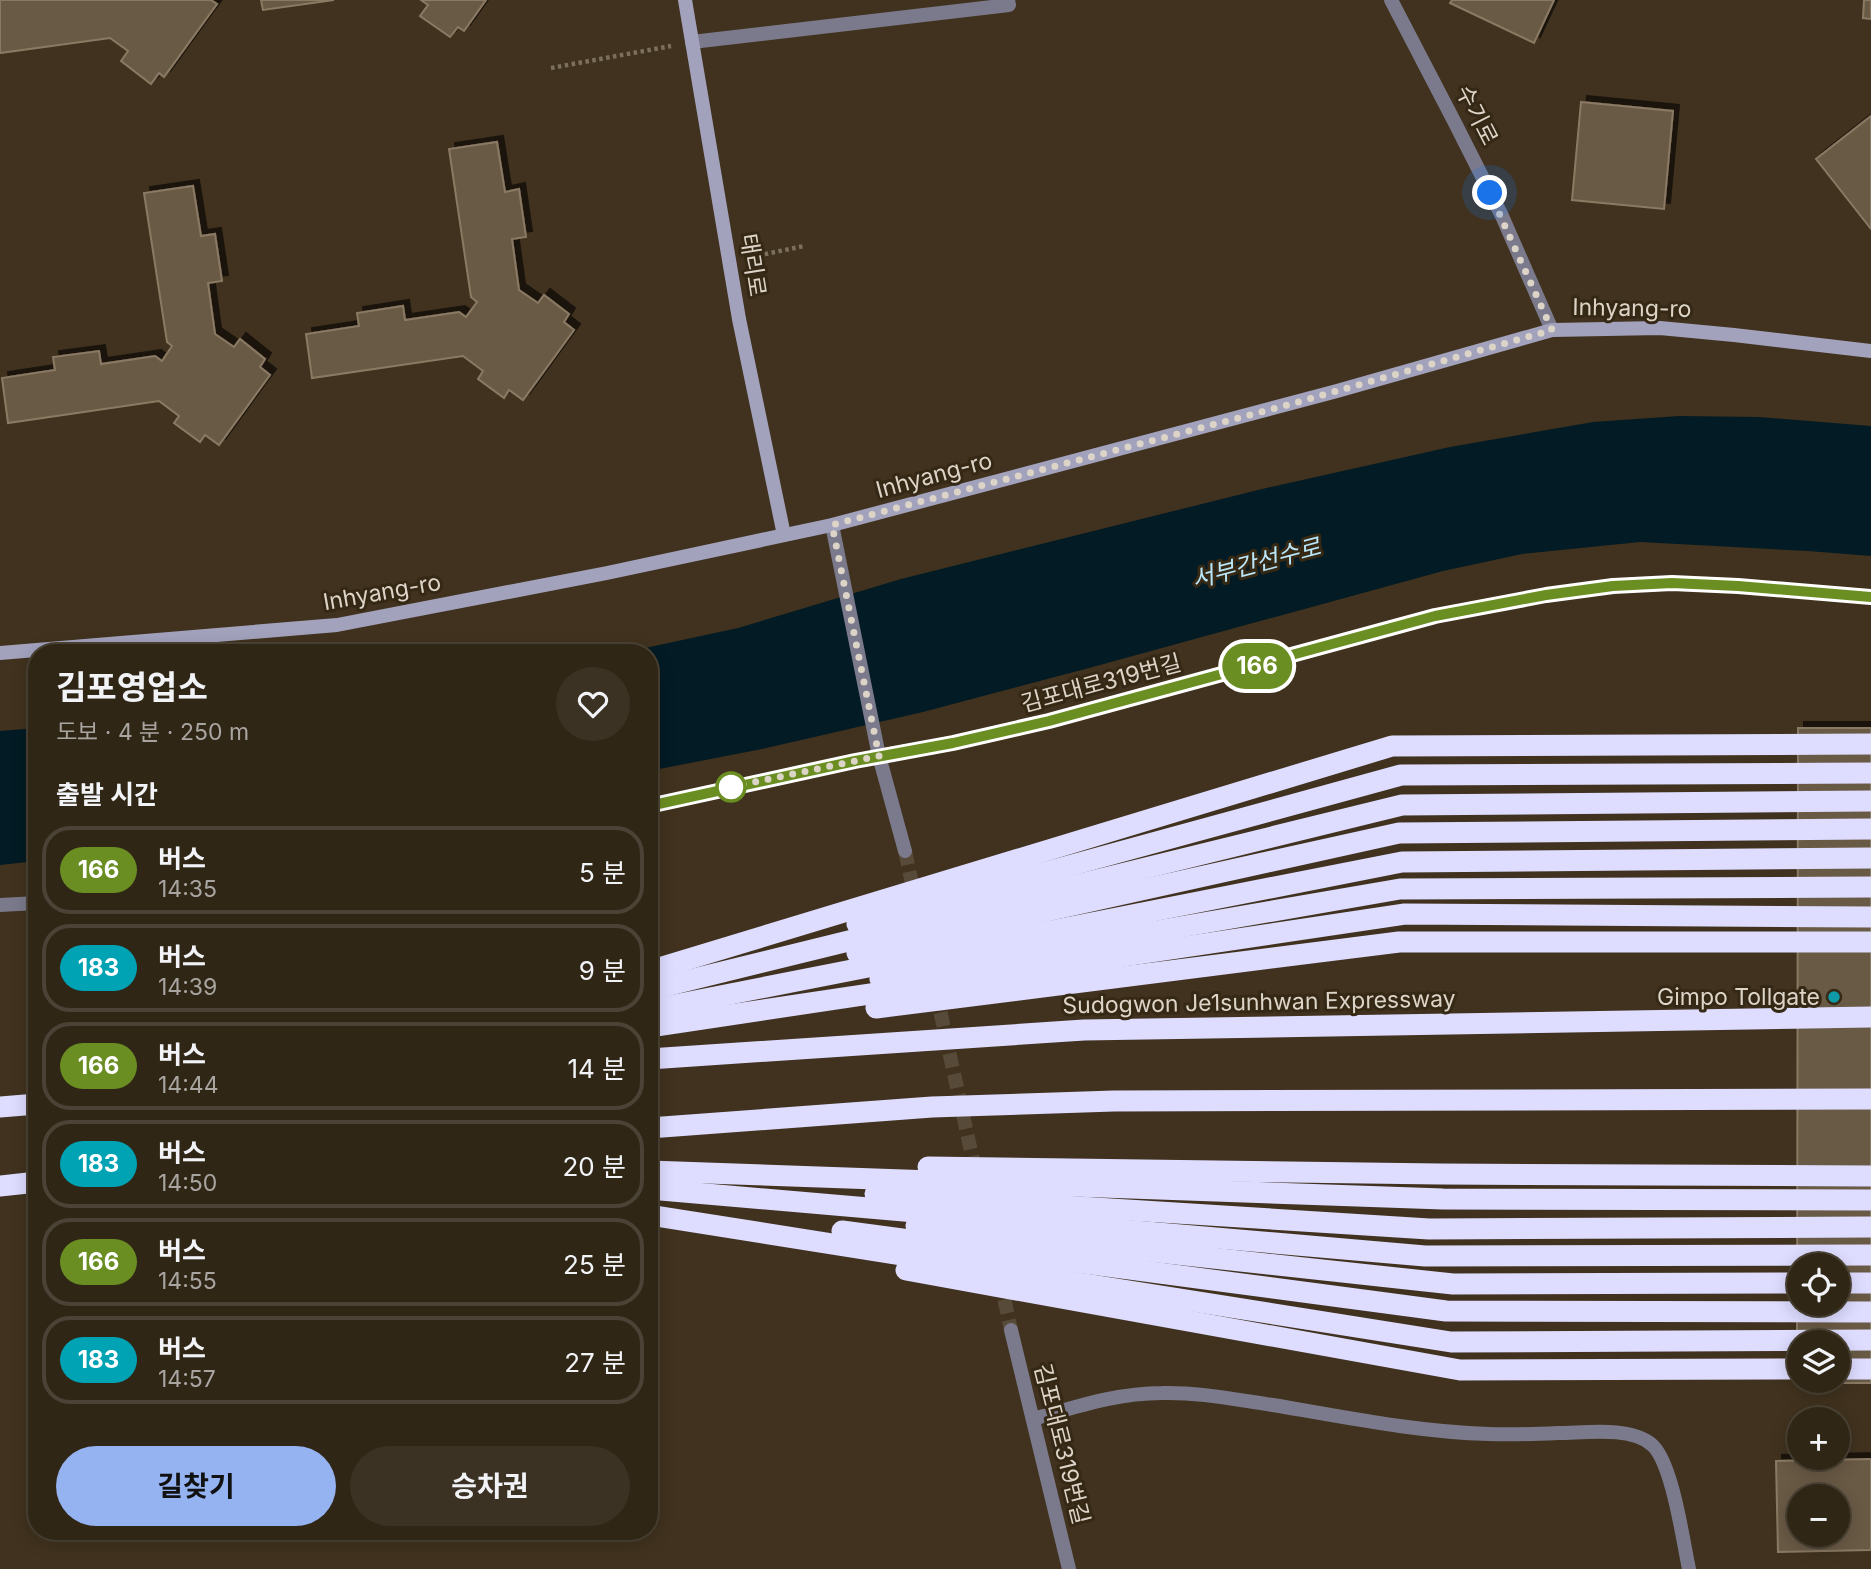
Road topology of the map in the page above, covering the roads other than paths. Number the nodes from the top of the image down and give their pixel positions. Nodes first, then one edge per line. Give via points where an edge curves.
1 (685, 0) edge
2 (1008, 0) edge
3 (1391, 0) edge
4 (692, 42) junction
5 (1552, 330) junction
6 (1871, 351) edge
7 (832, 525) junction
8 (784, 535) junction
9 (1871, 597) edge
10 (108, 644) edge
11 (28, 651) edge
12 (0, 653) edge
13 (1871, 744) edge
14 (879, 756) junction
15 (1871, 773) edge
16 (1871, 801) edge
17 (658, 804) edge
18 (1871, 829) edge
19 (905, 851) tunnel mouth
20 (1871, 858) edge
21 (1871, 887) edge
22 (28, 904) edge
23 (0, 905) edge
24 (1871, 917) edge
25 (1871, 942) edge
26 (658, 968) edge
27 (658, 978) edge
28 (658, 988) edge
29 (658, 998) edge
30 (658, 1008) edge
31 (658, 1016) edge
32 (1871, 1017) edge
33 (658, 1026) edge
34 (658, 1035) edge
35 (658, 1058) edge
36 (1871, 1099) edge
37 (28, 1105) edge
38 (0, 1107) edge
39 (658, 1127) edge
40 (658, 1163) edge
41 (658, 1171) edge
42 (1871, 1176) edge
43 (658, 1181) edge
44 (28, 1183) edge
45 (0, 1186) edge
46 (658, 1190) edge
47 (658, 1198) edge
48 (1871, 1200) edge
49 (658, 1207) edge
50 (658, 1216) edge
51 (658, 1225) edge
52 (1871, 1227) edge
53 (1871, 1255) edge
54 (1787, 1283) edge
55 (1850, 1283) edge
56 (1871, 1283) edge
57 (1871, 1312) edge
58 (1011, 1330) tunnel mouth
59 (1871, 1340) edge
60 (1787, 1369) edge
61 (1850, 1369) edge
62 (1871, 1369) edge
63 (1033, 1419) junction
64 (1069, 1569) edge
65 (1689, 1569) edge

1 - 4 street, 태리로
2 - 4 street via 1009,5
3 - 5 street, 수기로 via 1502,216
4 - 8 street, 태리로 via 739,319
5 - 6 street, Inhyang-ro via 1660,328
5 - 7 street, Inhyang-ro
7 - 8 street, Inhyang-ro
7 - 14 street
8 - 10 street, Inhyang-ro via 337,625
9 - 14 street, 김포대로319번길 via 1672,583 1546,595 1435,616 1049,721
11 - 12 street, Inhyang-ro
13 - 26 highway via 1392,746
14 - 17 street, 김포대로319번길
14 - 19 street
15 - 27 highway via 1401,775
16 - 28 highway via 1402,805
18 - 29 highway via 1399,833
20 - 30 highway via 1402,862
21 - 31 highway via 1400,889
22 - 23 street
24 - 33 highway via 1405,915
25 - 34 highway via 1399,942
32 - 35 highway, Sudogwon Je1sunhwan Expressway via 1084,1030
36 - 39 highway via 1114,1101 932,1107
37 - 38 highway
40 - 42 highway
41 - 48 highway via 1443,1199
43 - 52 highway via 1429,1229
44 - 45 highway
46 - 53 highway via 1426,1256
47 - 54 highway via 1452,1284
49 - 57 highway via 1446,1311
50 - 59 highway via 1451,1342
51 - 60 highway via 1460,1370
55 - 56 highway
58 - 63 street, 김포대로319번길
61 - 62 highway
63 - 64 street, 김포대로319번길
63 - 65 street via 1104,1398 1165,1393 1428,1430 1625,1433 1652,1444 1662,1458

